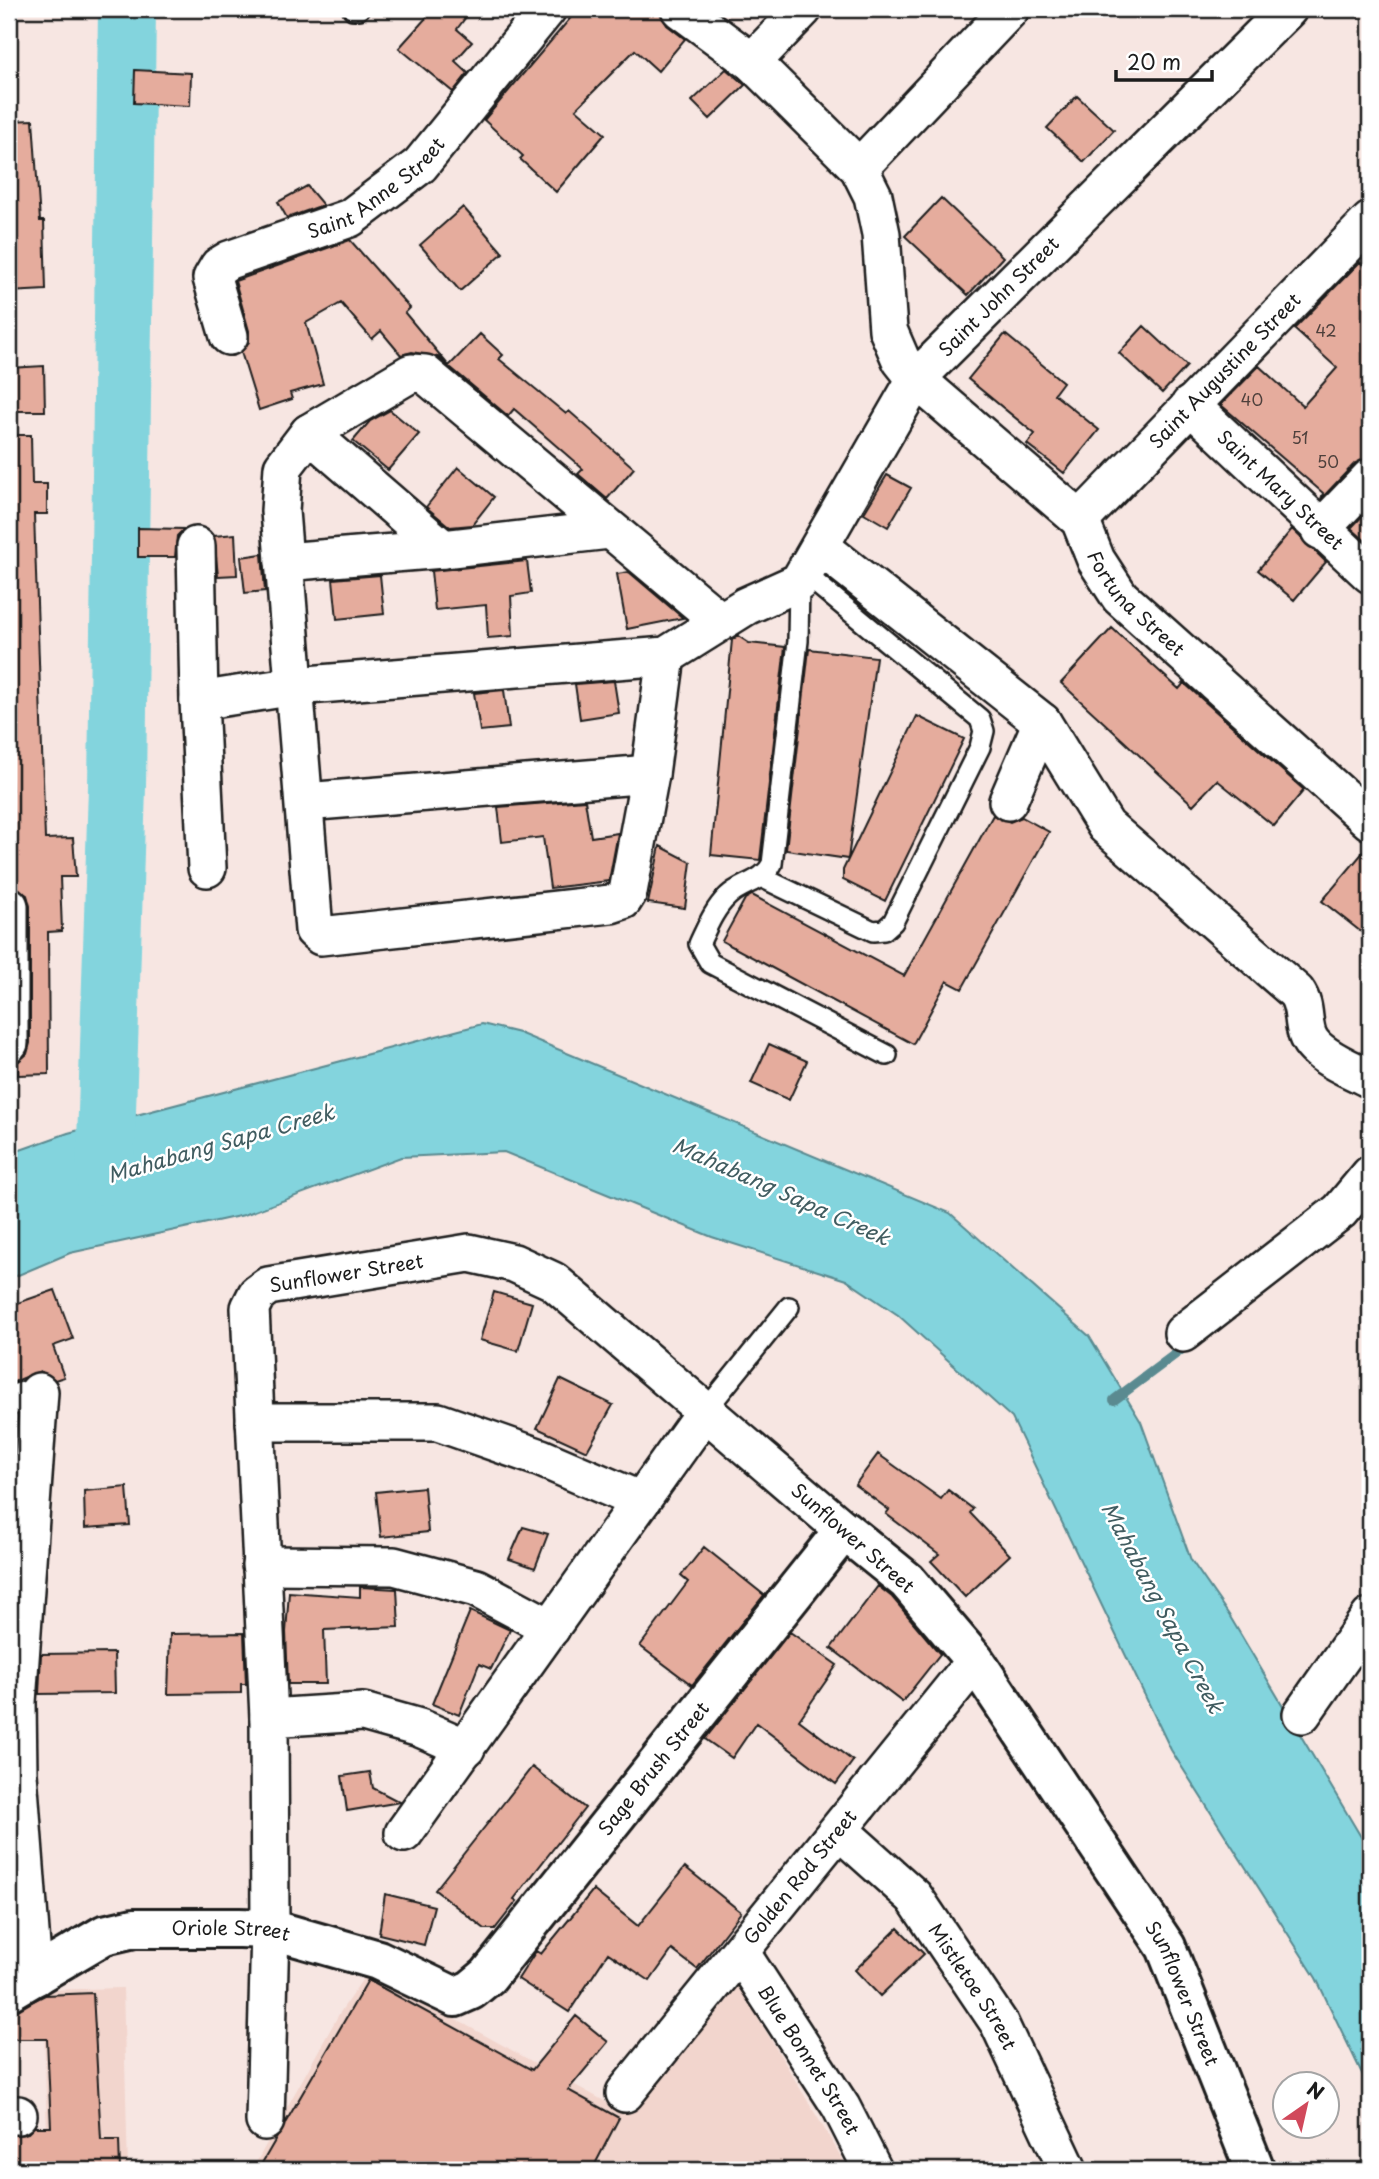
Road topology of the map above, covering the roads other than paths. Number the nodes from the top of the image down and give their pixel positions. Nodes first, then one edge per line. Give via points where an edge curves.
1 (353, 9) edge
2 (359, 9) edge
3 (547, 9) edge
4 (680, 9) edge
5 (803, 9) edge
6 (1010, 9) edge
7 (1288, 9) edge
8 (752, 62) junction
9 (859, 169) junction
10 (1370, 220) edge
11 (229, 337) dead end
12 (916, 379) junction
13 (1190, 405) junction
14 (309, 433) junction
15 (1370, 478) edge
16 (1080, 520) junction
17 (609, 530) junction
18 (1320, 530) junction
19 (196, 546) dead end
20 (443, 549) junction
21 (284, 562) junction
22 (808, 568) junction
23 (1370, 574) edge
24 (733, 614) junction
25 (666, 656) junction
26 (295, 686) junction
27 (198, 701) junction
28 (1042, 722) junction
29 (650, 774) junction
30 (1008, 801) dead end
31 (305, 803) junction
32 (1370, 821) edge
33 (207, 868) dead end
34 (761, 877) junction
35 (9, 906) edge
36 (9, 964) edge
37 (10, 1042) edge
38 (887, 1055) dead end
39 (1370, 1079) edge
40 (1370, 1175) edge
41 (789, 1307) dead end
42 (1183, 1333) dead end
43 (24, 1396) edge
44 (706, 1410) junction
45 (255, 1422) junction
46 (641, 1501) junction
47 (844, 1530) junction
48 (18, 1551) edge
49 (261, 1565) junction
50 (1370, 1617) edge
51 (15, 1624) edge
52 (551, 1628) junction
53 (975, 1661) junction
54 (13, 1702) edge
55 (1302, 1714) dead end
56 (269, 1718) junction
57 (466, 1748) junction
58 (13, 1774) edge
59 (839, 1830) junction
60 (404, 1833) dead end
61 (17, 1845) edge
62 (270, 1929) junction
63 (740, 1952) junction
64 (23, 1983) edge
65 (455, 1997) joint
66 (625, 2093) dead end
67 (265, 2121) dead end
68 (873, 2170) edge
69 (1068, 2170) edge
70 (1255, 2170) edge

1 - 2 lane
3 - 11 street, Saint Anne Street via 420,165 350,218 219,267 212,278
4 - 8 street
5 - 8 street
6 - 9 street
7 - 12 street, Saint John Street
8 - 9 street
9 - 12 street via 873,196 881,234 888,330 901,360
10 - 13 street, Saint Augustine Street
12 - 16 street, Fortuna Street
12 - 22 street, Saint John Street
13 - 16 street, Saint Augustine Street
13 - 18 street, Saint Mary Street
14 - 17 street via 411,373 425,374
14 - 20 street
14 - 21 street via 284,467 280,511
15 - 18 street
16 - 32 street, Fortuna Street via 1096,560 1120,597
17 - 20 street
17 - 24 street
18 - 23 street, Saint Mary Street
19 - 27 street
20 - 21 street
21 - 26 street
22 - 24 street
22 - 28 street
22 - 34 lane via 772,864
22 - 34 lane via 980,719 984,731 900,909 884,930 873,931
24 - 25 street
25 - 26 street
25 - 29 street
26 - 27 street
26 - 31 street
27 - 33 street
28 - 30 street
28 - 39 street via 1106,826 1296,992 1304,1004 1307,1036 1323,1052
29 - 31 street
29 - 31 street via 623,900 321,936 314,930
34 - 38 lane via 729,894 713,914 699,944 710,963
35 - 36 street
36 - 37 street
40 - 42 street via 1340,1211
41 - 44 lane
43 - 48 street
44 - 45 street, Sunflower Street via 553,1281 514,1262 469,1253 268,1286 257,1294 250,1308
44 - 46 street
44 - 47 street, Sunflower Street
45 - 46 street via 438,1422 541,1458
45 - 49 street
46 - 52 street
47 - 53 street, Sunflower Street via 907,1581
47 - 65 street, Sage Brush Street via 488,1976
48 - 51 street
49 - 52 street via 394,1566 476,1588
49 - 56 street
50 - 55 street
51 - 54 street
52 - 57 street
53 - 59 street, Golden Rod Street
53 - 70 street, Sunflower Street via 1166,1947
54 - 58 street
56 - 57 street via 363,1712 420,1728
56 - 62 street
57 - 60 street
58 - 61 street
59 - 63 street, Golden Rod Street
59 - 69 street, Mistletoe Street via 914,1897 991,2011
61 - 64 street via 30,1946
62 - 64 street, Oriole Street via 134,1928 104,1935
62 - 65 street, Oriole Street via 378,1961
62 - 67 street
63 - 66 street, Golden Rod Street
63 - 68 street, Blue Bonnet Street via 841,2107

